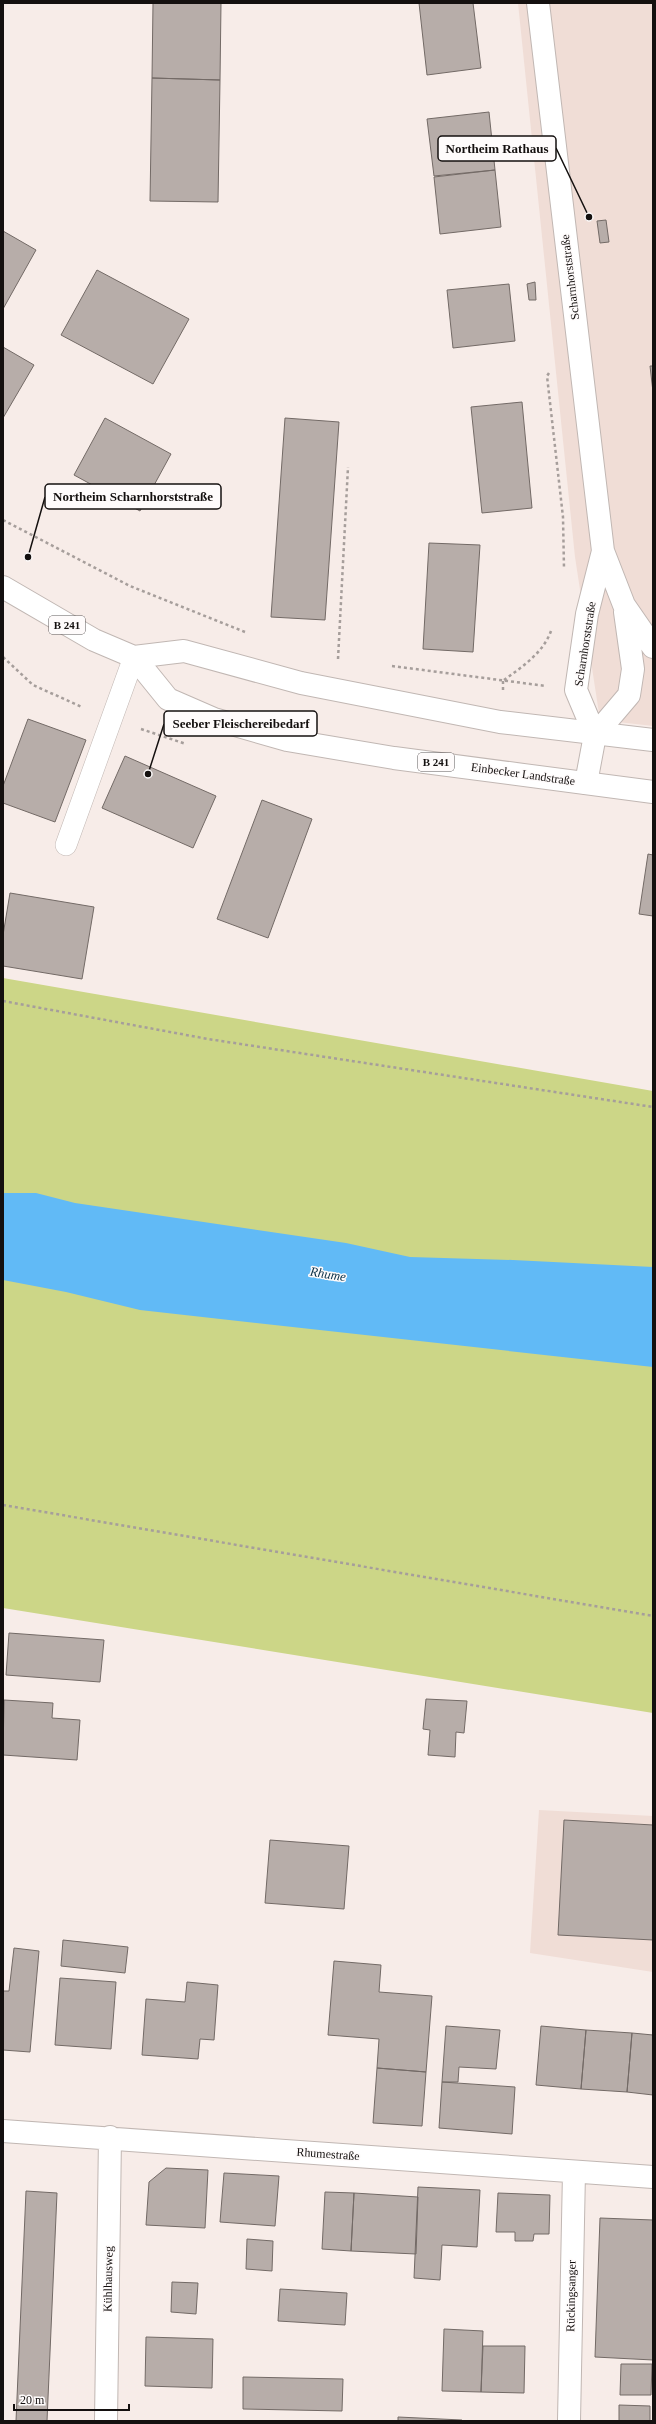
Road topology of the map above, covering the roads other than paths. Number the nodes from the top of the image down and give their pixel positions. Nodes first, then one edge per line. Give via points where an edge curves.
1 (538, 3) edge
2 (603, 550) junction
3 (3, 587) edge
4 (624, 605) junction
5 (653, 647) edge
6 (134, 657) junction
7 (595, 735) junction
8 (653, 740) edge
9 (586, 783) junction
10 (653, 792) edge
11 (66, 845) dead end
12 (3, 2131) edge
13 (110, 2137) junction
14 (574, 2172) junction
15 (653, 2177) edge
16 (106, 2421) edge
17 (569, 2421) edge

1 - 2 street, Scharnhorststraße
2 - 4 street, Scharnhorststraße
2 - 7 street, Scharnhorststraße via 587,614 576,690
3 - 6 street, Einbecker Landstraße / B 241 via 94,640
4 - 5 street, Scharnhorststraße
4 - 7 street, Scharnhorststraße via 633,668 629,695
6 - 7 street, Einbecker Landstraße / B 241 via 184,651 301,683 500,722
6 - 9 street, Einbecker Landstraße / B 241 via 168,699 214,719 287,740 394,758
6 - 11 lane
7 - 8 street, Einbecker Landstraße / B 241
7 - 9 street, Scharnhorststraße
9 - 10 street, Einbecker Landstraße / B 241
12 - 13 street, Rhumestraße
13 - 14 street, Rhumestraße
13 - 16 street, Kühlhausweg
14 - 15 street, Rhumestraße
14 - 17 street, Rückingsanger

